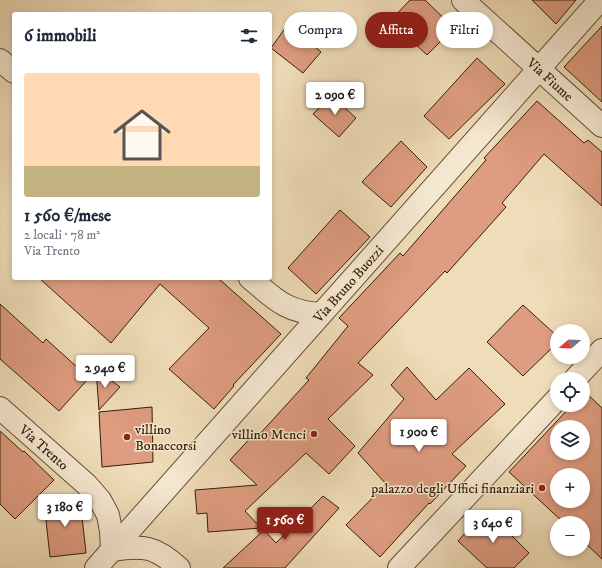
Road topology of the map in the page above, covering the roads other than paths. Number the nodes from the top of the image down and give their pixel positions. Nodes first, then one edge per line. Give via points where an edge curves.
1 (463, 0) edge
2 (600, 0) edge
3 (0, 60) edge
4 (539, 68) junction
5 (12, 70) edge
6 (602, 126) edge
7 (252, 280) edge
8 (321, 314) junction
9 (600, 356) edge
10 (583, 372) edge
11 (550, 406) edge
12 (0, 408) edge
13 (112, 550) junction
14 (96, 568) edge
15 (179, 568) edge
16 (399, 568) edge

1 - 4 street, Via Fiume
2 - 4 street, Via Bruno Buozzi
3 - 5 street
4 - 6 street, Via Fiume
4 - 8 street, Via Bruno Buozzi
7 - 8 street via 290,309
8 - 13 street, Via Bruno Buozzi
9 - 10 street
11 - 16 street
12 - 13 street, Via Trento via 100,500 108,515
13 - 14 street, Via Bruno Buozzi
13 - 15 street via 134,547 156,551

